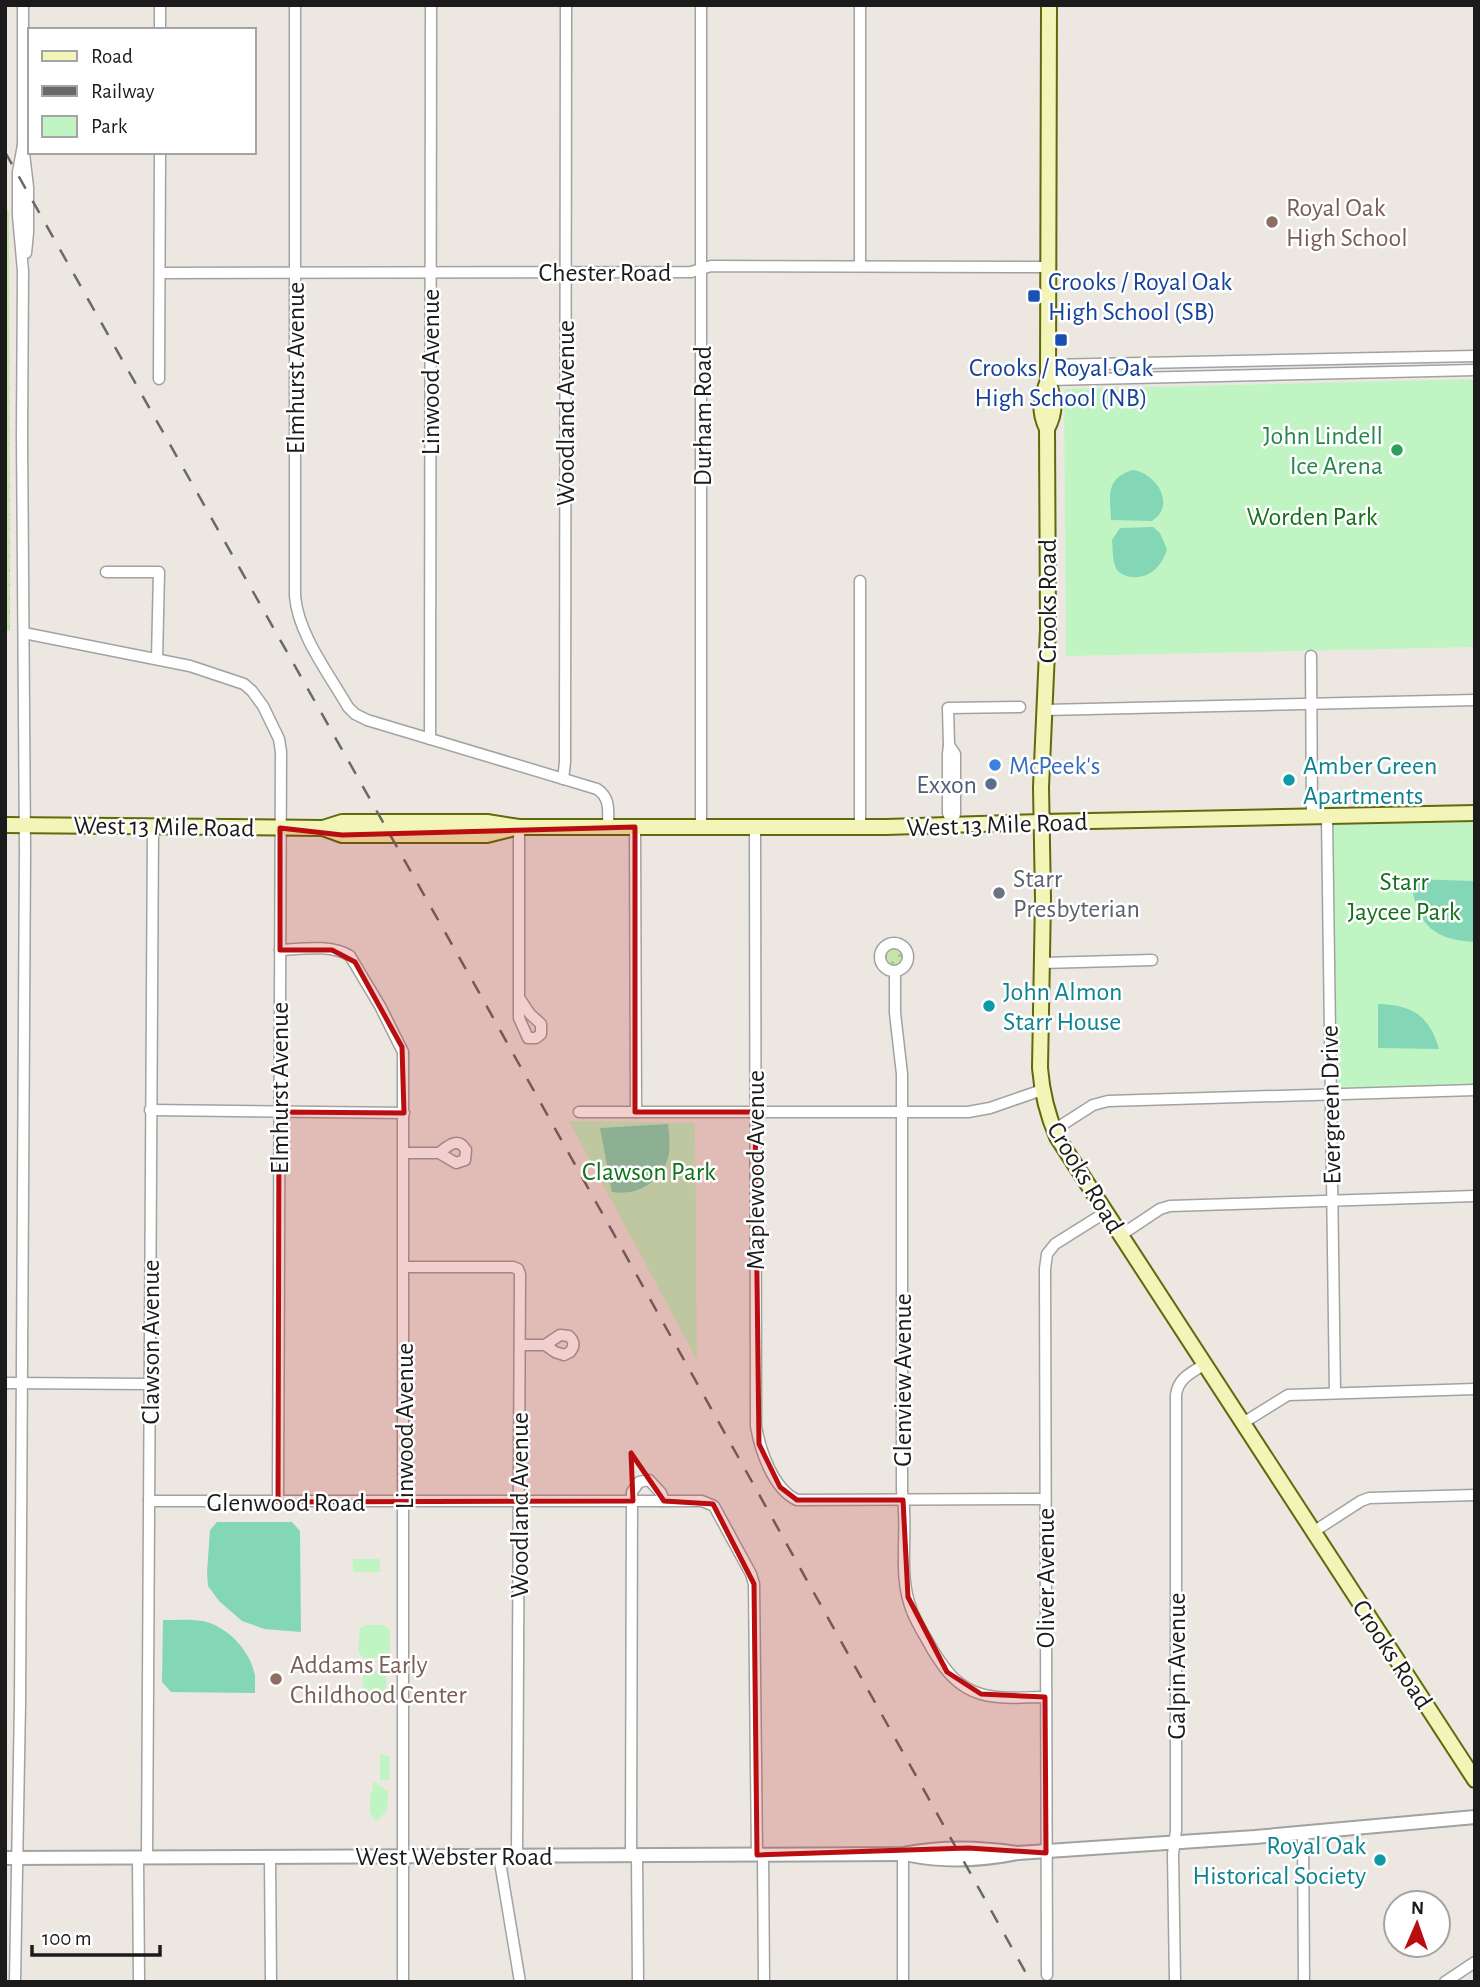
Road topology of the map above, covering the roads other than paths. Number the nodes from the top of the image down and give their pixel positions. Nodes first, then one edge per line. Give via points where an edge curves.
1 (23, 5) edge
2 (160, 5) edge
3 (295, 5) edge
4 (430, 5) edge
5 (566, 5) edge
6 (701, 5) edge
7 (860, 5) edge
8 (1049, 5) edge
9 (160, 28) edge
10 (160, 154) edge
11 (860, 266) junction
12 (1049, 267) junction
13 (702, 270) junction
14 (295, 272) junction
15 (430, 272) junction
16 (566, 272) junction
17 (160, 273) junction
18 (1450, 356) junction
19 (1475, 356) edge
20 (1399, 357) junction
21 (1264, 360) junction
22 (1178, 362) junction
23 (1094, 364) junction
24 (1475, 370) edge
25 (1450, 371) junction
26 (1048, 372) junction
27 (1399, 372) junction
28 (1264, 375) junction
29 (1172, 377) junction
30 (159, 379) dead end
31 (1095, 379) junction
32 (106, 572) dead end
33 (860, 581) dead end
34 (24, 633) junction
35 (1311, 656) dead end
36 (157, 659) junction
37 (1475, 700) edge
38 (1311, 704) junction
39 (1020, 707) dead end
40 (1045, 710) junction
41 (430, 739) junction
42 (563, 779) junction
43 (1475, 813) edge
44 (1320, 817) junction
45 (1042, 822) junction
46 (5, 825) edge
47 (24, 825) junction
48 (953, 825) junction
49 (153, 826) junction
50 (519, 827) junction
51 (608, 827) junction
52 (635, 827) junction
53 (701, 827) junction
54 (755, 827) junction
55 (860, 827) junction
56 (280, 828) junction
57 (280, 950) junction
58 (1152, 960) dead end
59 (1042, 963) junction
60 (895, 971) dead end
61 (520, 999) dead end
62 (1042, 1090) junction
63 (1475, 1090) edge
64 (1330, 1094) junction
65 (150, 1110) junction
66 (279, 1112) junction
67 (579, 1112) dead end
68 (635, 1112) junction
69 (755, 1112) junction
70 (901, 1112) junction
71 (404, 1113) junction
72 (1054, 1130) junction
73 (404, 1153) junction
74 (439, 1153) dead end
75 (1475, 1196) edge
76 (1332, 1200) junction
77 (1106, 1212) junction
78 (1121, 1235) junction
79 (404, 1267) junction
80 (520, 1345) junction
81 (545, 1345) dead end
82 (1205, 1364) junction
83 (5, 1383) edge
84 (21, 1383) junction
85 (149, 1384) junction
86 (1475, 1389) edge
87 (1335, 1393) junction
88 (1243, 1423) junction
89 (1475, 1495) edge
90 (1045, 1499) junction
91 (903, 1500) junction
92 (149, 1501) junction
93 (633, 1501) junction
94 (664, 1501) junction
95 (278, 1502) junction
96 (404, 1502) junction
97 (520, 1502) junction
98 (1313, 1532) junction
99 (1045, 1697) junction
100 (1475, 1780) edge
101 (1475, 1817) edge
102 (1303, 1832) junction
103 (1175, 1842) junction
104 (1046, 1853) junction
105 (903, 1854) junction
106 (634, 1855) junction
107 (760, 1855) junction
108 (402, 1856) junction
109 (499, 1856) junction
110 (517, 1856) junction
111 (270, 1857) junction
112 (142, 1858) junction
113 (11, 1859) edge
114 (1475, 1962) edge
115 (1047, 1975) dead end
116 (15, 1982) edge
117 (139, 1982) edge
118 (271, 1982) edge
119 (404, 1982) edge
120 (520, 1982) edge
121 (638, 1982) edge
122 (764, 1982) edge
123 (903, 1982) edge
124 (1175, 1982) edge
125 (1304, 1982) edge
126 (1445, 1982) edge

1 - 34 street via 18,205 23,271
2 - 9 street
3 - 14 street, Elmhurst Avenue
4 - 15 street, Linwood Avenue
5 - 16 street, Woodland Avenue
6 - 13 street, Durham Road
7 - 11 street
8 - 12 main road, Crooks Road
10 - 17 street
11 - 12 street, Chester Road
11 - 13 street, Chester Road via 711,266
12 - 26 main road, Crooks Road
13 - 16 street, Chester Road
13 - 53 street, Durham Road
14 - 15 street, Chester Road
14 - 17 street, Chester Road
14 - 41 street, Elmhurst Avenue via 296,608 306,634 355,714
15 - 16 street, Chester Road
15 - 41 street, Linwood Avenue
16 - 42 street, Woodland Avenue
17 - 30 street
18 - 19 street
18 - 20 street
18 - 25 street
20 - 21 street
20 - 27 street
21 - 22 street
21 - 28 street
22 - 23 street
22 - 29 street
23 - 26 street
23 - 31 street
24 - 25 street
25 - 27 street
26 - 31 street
26 - 40 main road, Crooks Road via 1054,416 1048,429
27 - 28 street
28 - 29 street
29 - 31 street
32 - 36 street via 159,572
33 - 55 street
34 - 36 street
34 - 47 street
35 - 38 street, Evergreen Drive
36 - 56 street, Elmhurst Avenue via 244,684 258,699 279,739
37 - 38 street
38 - 40 street
38 - 44 street, Evergreen Drive
39 - 48 street via 948,708 950,745 955,754
40 - 45 main road, Crooks Road
41 - 42 street
42 - 51 street via 603,793
43 - 44 main road, West 13 Mile Road
44 - 45 main road, West 13 Mile Road
44 - 64 street, Evergreen Drive
45 - 48 main road, West 13 Mile Road
45 - 59 main road, Crooks Road
46 - 47 main road, West 13 Mile Road
47 - 49 main road, West 13 Mile Road
47 - 84 street
48 - 55 main road, West 13 Mile Road
49 - 56 main road, West 13 Mile Road
49 - 65 street, Clawson Avenue
50 - 51 main road, West 13 Mile Road
50 - 56 main road, West 13 Mile Road via 487,835 342,835 323,828
50 - 61 street
51 - 52 main road, West 13 Mile Road
52 - 53 main road, West 13 Mile Road
52 - 68 street
53 - 54 main road, West 13 Mile Road
54 - 55 main road, West 13 Mile Road
54 - 69 street, Maplewood Avenue
56 - 57 street, Elmhurst Avenue
57 - 66 street, Elmhurst Avenue
57 - 71 street, Linwood Avenue via 332,950 348,954 355,962 402,1047
58 - 59 street
59 - 62 main road, Crooks Road
60 - 70 street, Glenview Avenue
62 - 70 street via 974,1111
62 - 72 main road, Crooks Road
63 - 64 street
64 - 72 street via 1108,1101 1093,1105
64 - 76 street, Evergreen Drive
65 - 66 street
65 - 85 street, Clawson Avenue
66 - 71 street
66 - 95 street, Elmhurst Avenue
67 - 68 street
68 - 69 street
69 - 70 street
69 - 91 street, Maplewood Avenue via 756,1426 766,1463 785,1493 797,1500
70 - 91 street, Glenview Avenue
71 - 73 street, Linwood Avenue
72 - 77 main road, Crooks Road
73 - 74 street
73 - 79 street, Linwood Avenue
75 - 76 street
76 - 78 street via 1170,1206
76 - 87 street, Evergreen Drive
77 - 78 main road, Crooks Road
77 - 90 street, Oliver Avenue via 1055,1244 1047,1254
78 - 82 main road, Crooks Road
79 - 80 street, Woodland Avenue via 518,1269
79 - 96 street, Linwood Avenue
80 - 81 street
80 - 97 street, Woodland Avenue
82 - 88 main road, Crooks Road
82 - 103 street, Galpin Avenue via 1182,1379 1176,1390
83 - 84 street
84 - 85 street
84 - 113 street via 20,1703
85 - 92 street, Clawson Avenue
86 - 87 street
87 - 88 street via 1288,1395
88 - 98 main road, Crooks Road
89 - 98 street via 1369,1498
90 - 91 street
90 - 99 street, Oliver Avenue
91 - 99 street, Glenview Avenue via 908,1597 947,1672 981,1694
92 - 95 street, Glenwood Road
92 - 112 street, Clawson Avenue
93 - 94 street, Glenwood Road
93 - 94 street via 634,1489 646,1480
93 - 97 street, Glenwood Road
93 - 106 street
94 - 107 street, Glenwood Road via 702,1501 714,1506 754,1584
95 - 96 street, Glenwood Road
96 - 97 street, Glenwood Road
96 - 108 street, Linwood Avenue
97 - 110 street, Woodland Avenue
98 - 100 main road, Crooks Road
99 - 104 street, Oliver Avenue
101 - 102 street, West Webster Road
102 - 103 street, West Webster Road
102 - 125 street
103 - 104 street, West Webster Road
103 - 124 street, Galpin Avenue
104 - 105 street, West Webster Road via 930,1859
104 - 115 street, Oliver Avenue
105 - 107 street, West Webster Road
105 - 123 street
106 - 107 street, West Webster Road
106 - 110 street, West Webster Road
106 - 121 street
107 - 122 street
108 - 109 street, West Webster Road
108 - 111 street, West Webster Road
108 - 119 street, Linwood Avenue
109 - 110 street, West Webster Road
109 - 120 street
111 - 112 street, West Webster Road
111 - 118 street
112 - 113 street, West Webster Road
112 - 117 street, Clawson Avenue
113 - 116 street
114 - 126 street

